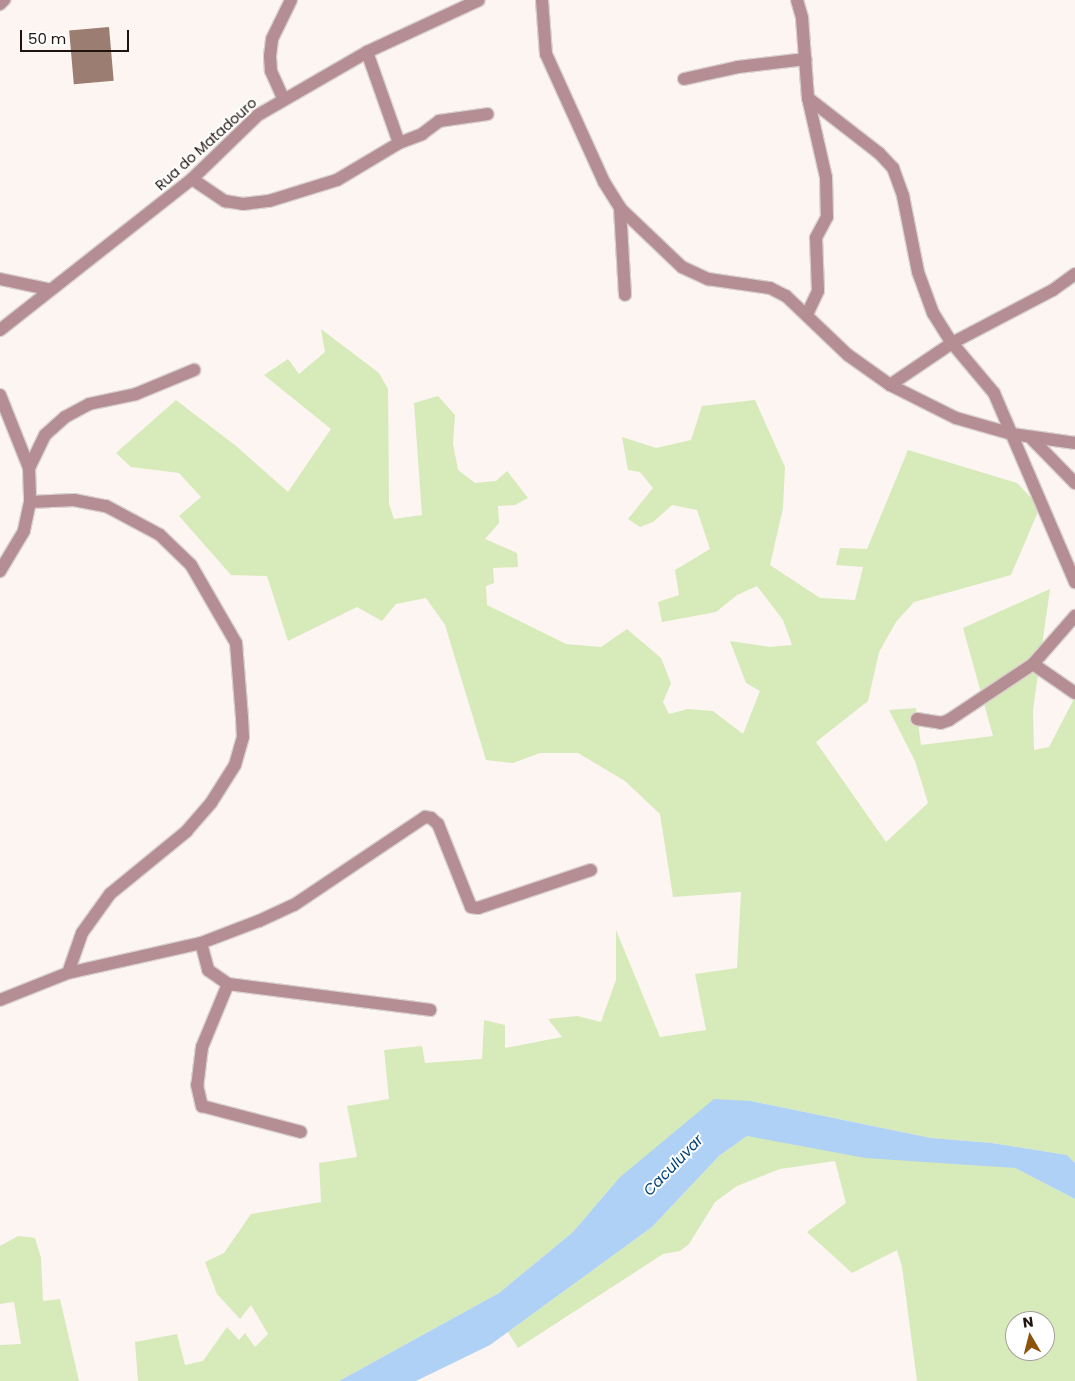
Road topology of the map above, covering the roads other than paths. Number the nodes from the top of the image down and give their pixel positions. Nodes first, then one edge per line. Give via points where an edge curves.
1 (4, 0) edge
2 (291, 0) edge
3 (479, 0) edge
4 (542, 0) edge
5 (797, 0) edge
6 (0, 4) edge
7 (367, 52) junction
8 (806, 60) junction
9 (684, 79) dead end
10 (284, 98) junction
11 (808, 98) junction
12 (488, 114) dead end
13 (399, 143) junction
14 (192, 179) junction
15 (620, 208) junction
16 (1075, 274) edge
17 (0, 280) edge
18 (48, 289) junction
19 (625, 296) dead end
20 (807, 315) junction
21 (0, 330) edge
22 (952, 343) junction
23 (194, 370) dead end
24 (890, 385) junction
25 (0, 396) edge
26 (1012, 434) junction
27 (1032, 439) junction
28 (1075, 443) edge
29 (30, 468) junction
30 (1075, 483) edge
31 (30, 502) junction
32 (0, 571) edge
33 (1075, 582) edge
34 (1075, 616) edge
35 (1033, 664) junction
36 (1075, 693) edge
37 (917, 719) dead end
38 (591, 870) dead end
39 (201, 943) junction
40 (68, 973) junction
41 (228, 984) junction
42 (0, 1000) edge
43 (430, 1010) dead end
44 (301, 1132) dead end

1 - 6 street
2 - 10 street via 272,40 270,56 271,71
3 - 7 street, Rua do Matadouro
4 - 15 street via 546,54 604,182
5 - 8 street
7 - 10 street, Rua do Matadouro
7 - 13 street
8 - 9 street via 738,67
8 - 11 street
10 - 14 street, Rua do Matadouro via 258,115
11 - 20 street via 826,177 827,217 816,238 818,291
11 - 22 street via 893,168 918,272 933,313
12 - 13 street via 439,121 422,134
13 - 14 street via 338,180 269,201 243,204 225,201
14 - 18 street, Rua do Matadouro
15 - 19 street
15 - 20 street via 682,267 708,279 770,288 786,296
16 - 22 street via 1053,290
17 - 18 street
18 - 21 street, Rua do Matadouro
20 - 24 street via 848,355
22 - 24 street
22 - 26 street via 994,393
23 - 29 street via 136,394 89,404 66,417 45,435
24 - 26 street via 956,418
25 - 29 street
26 - 27 street
26 - 33 street via 1040,507
27 - 28 street
27 - 30 street
29 - 31 street
31 - 32 street via 24,531
31 - 40 street via 74,500 106,506 160,535 191,565 236,643 243,737 235,765 211,803 187,831 110,894 82,933
34 - 35 street
35 - 36 street
35 - 37 street via 949,720 940,723
38 - 39 street via 478,908 471,906 438,824 431,818 424,818 294,905
39 - 40 street
39 - 41 street via 208,970
40 - 42 street
41 - 43 street
41 - 44 street via 202,1047 197,1085 202,1106

